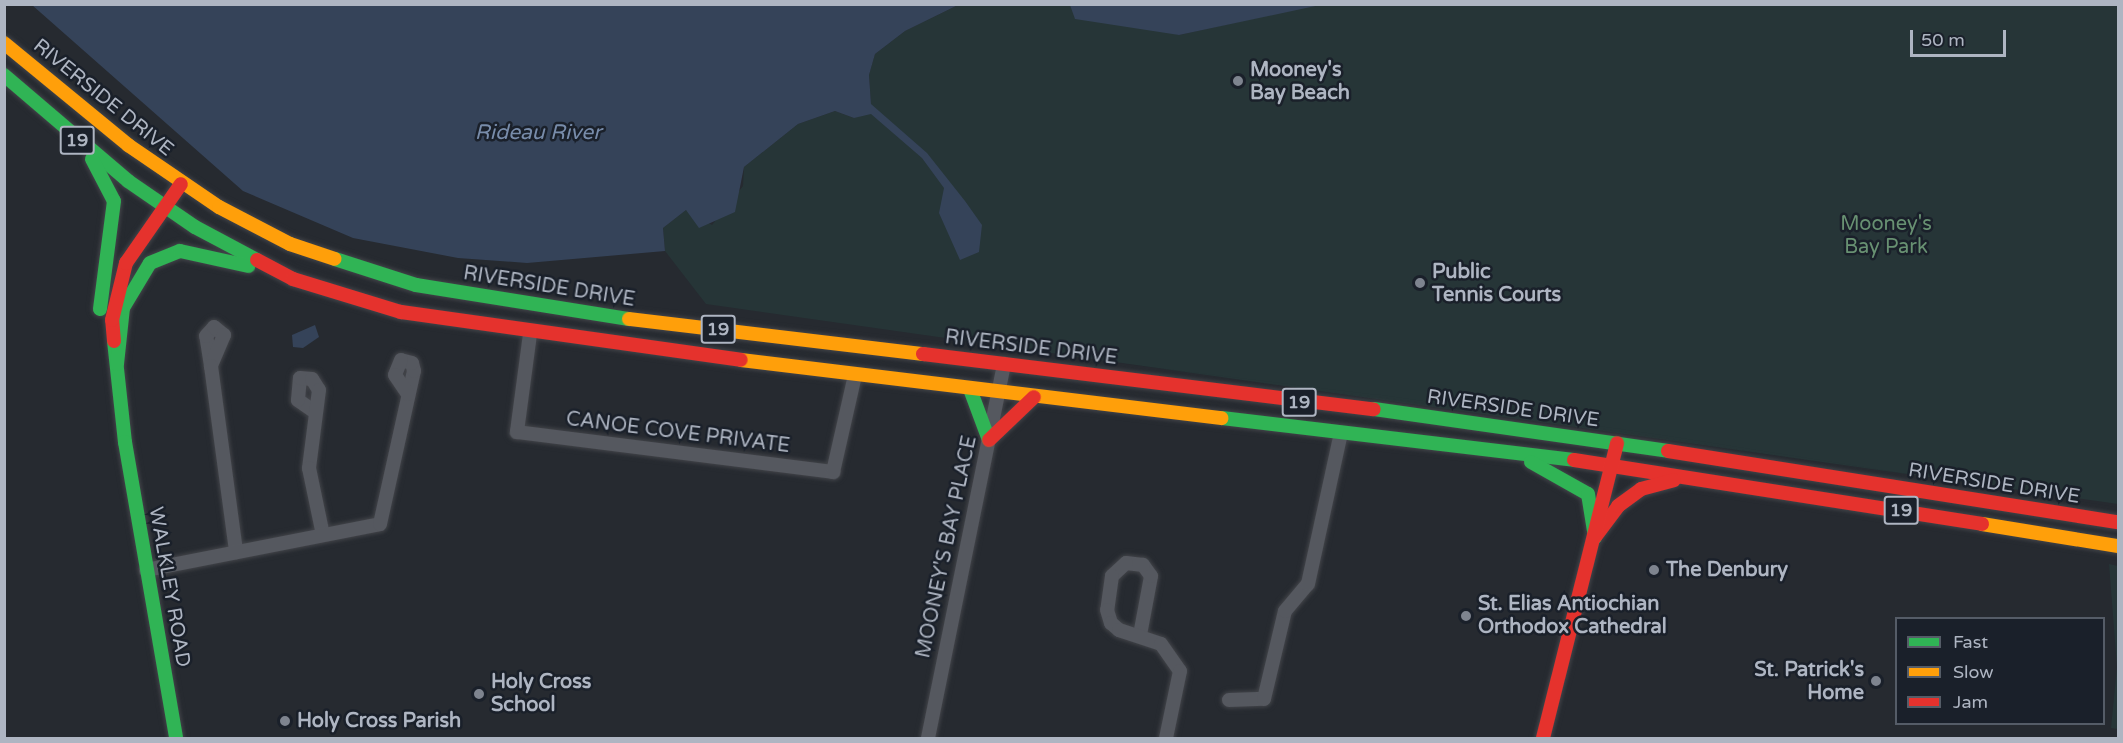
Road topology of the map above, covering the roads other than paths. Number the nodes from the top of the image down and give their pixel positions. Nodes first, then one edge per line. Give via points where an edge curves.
1 (4, 43) edge
2 (4, 75) edge
3 (82, 144) junction
4 (176, 180) junction
5 (159, 204) junction
6 (293, 279) junction
7 (100, 309) junction
8 (530, 334) junction
9 (117, 364) junction
10 (1004, 364) junction
11 (211, 366) dead end
12 (855, 375) junction
13 (970, 389) junction
14 (999, 393) junction
15 (408, 394) dead end
16 (1034, 398) junction
17 (315, 412) dead end
18 (1341, 433) junction
19 (989, 441) junction
20 (125, 442) junction
21 (1617, 443) junction
22 (1514, 454) junction
23 (1612, 465) junction
24 (1683, 478) junction
25 (2118, 522) edge
26 (323, 536) junction
27 (1595, 537) junction
28 (2118, 546) edge
29 (236, 552) junction
30 (146, 570) junction
31 (1140, 635) junction
32 (1229, 700) dead end
33 (176, 738) edge
34 (928, 738) edge
35 (1166, 738) edge
36 (1543, 738) edge

1 - 4 main road, RIVERSIDE DRIVE / 19
2 - 3 main road, RIVERSIDE DRIVE / 19
3 - 5 main road, RIVERSIDE DRIVE / 19
3 - 7 main road via 114,201
4 - 5 main road, WALKLEY ROAD
4 - 10 main road, RIVERSIDE DRIVE / 19 via 290,244 416,285 584,313
5 - 6 main road, RIVERSIDE DRIVE / 19
5 - 7 main road, WALKLEY ROAD via 117,255
5 - 9 main road, WALKLEY ROAD via 118,284 112,320
6 - 8 main road, RIVERSIDE DRIVE / 19 via 401,312
6 - 9 main road via 201,253 180,251 156,259 134,282 125,302
7 - 20 main road, WALKLEY ROAD via 111,405
8 - 12 main road, RIVERSIDE DRIVE / 19
8 - 12 street, CANOE COVE PRIVATE via 518,432 833,472
9 - 20 main road, WALKLEY ROAD
10 - 14 street, MOONEY'S BAY PLACE
10 - 21 main road, RIVERSIDE DRIVE / 19
11 - 29 street
12 - 13 main road, RIVERSIDE DRIVE / 19
13 - 14 main road, RIVERSIDE DRIVE / 19
13 - 19 main road
14 - 16 main road, RIVERSIDE DRIVE / 19
14 - 19 street, MOONEY'S BAY PLACE
15 - 26 street via 380,524
16 - 18 main road, RIVERSIDE DRIVE / 19
16 - 19 main road
17 - 26 street via 309,468
18 - 22 main road, RIVERSIDE DRIVE / 19
18 - 32 street via 1308,584 1285,610 1264,699
19 - 34 street, MOONEY'S BAY PLACE
20 - 30 main road, WALKLEY ROAD
21 - 23 main road
21 - 25 main road, RIVERSIDE DRIVE / 19
22 - 23 main road, RIVERSIDE DRIVE / 19
22 - 27 main road via 1576,483 1588,494
23 - 24 main road, RIVERSIDE DRIVE / 19
23 - 27 main road
24 - 27 main road via 1641,489 1618,506
24 - 28 main road, RIVERSIDE DRIVE / 19
26 - 29 street
27 - 36 main road
29 - 30 street
30 - 33 main road, WALKLEY ROAD
31 - 31 street via 1114,627 1107,610 1112,576 1126,563 1143,565 1151,576
31 - 35 street via 1169,649 1180,671

